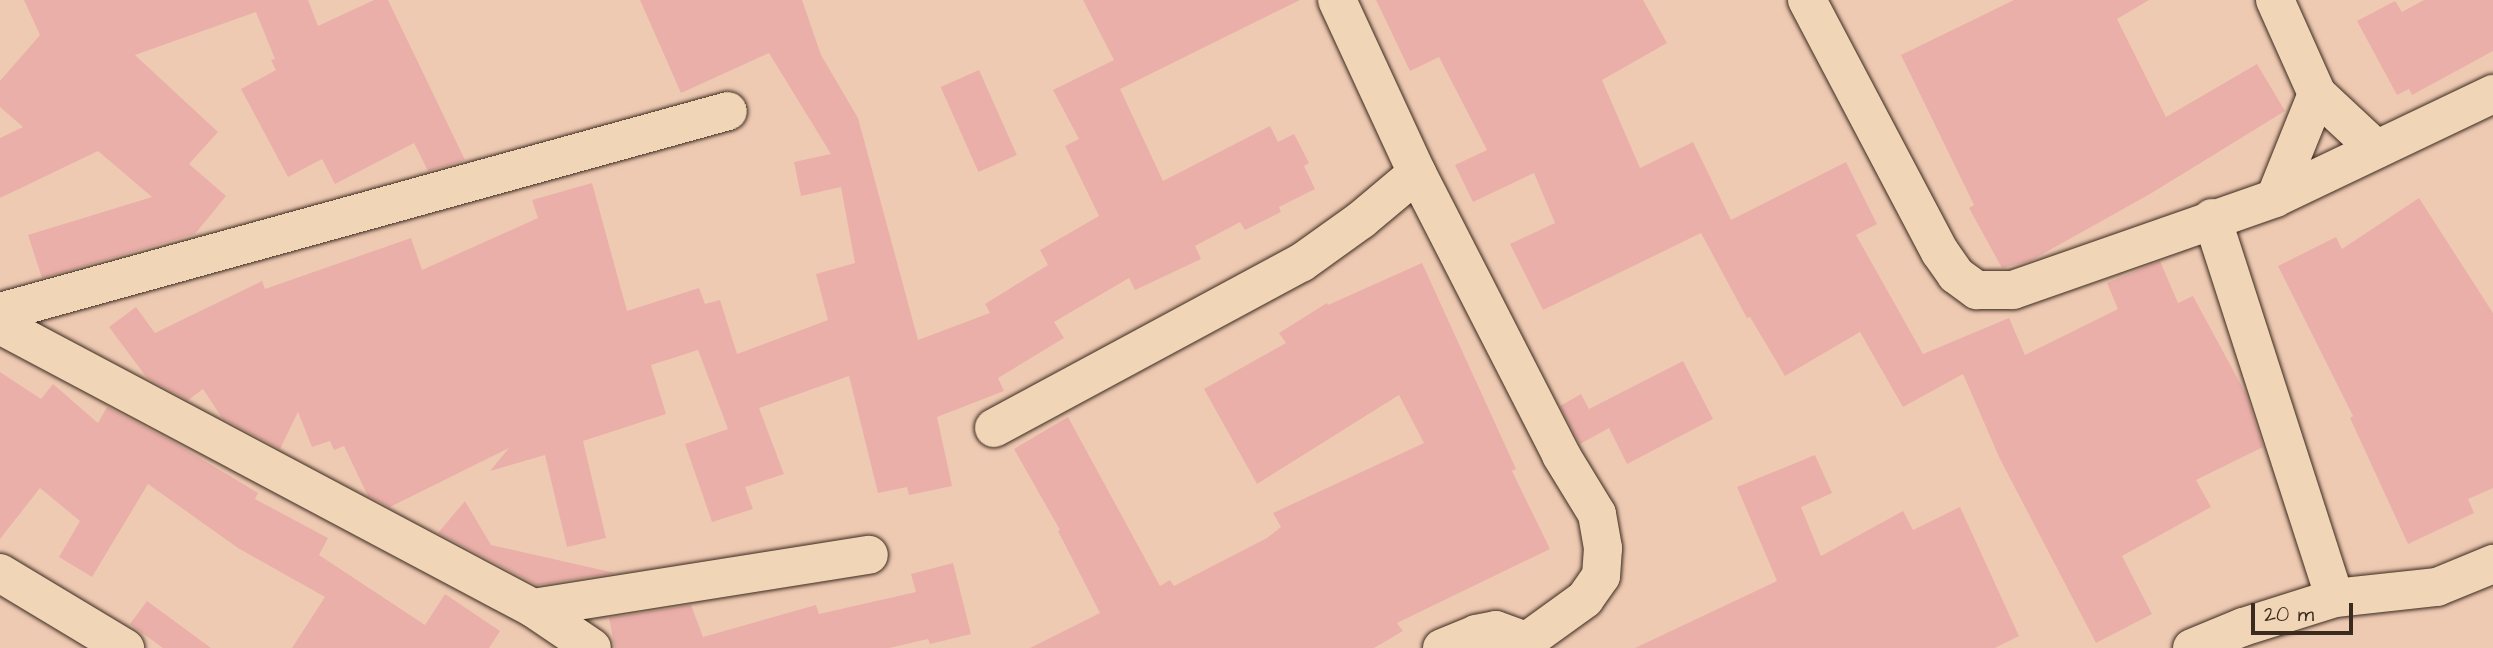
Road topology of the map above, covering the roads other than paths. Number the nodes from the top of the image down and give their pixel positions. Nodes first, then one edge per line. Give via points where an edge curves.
1 (1337, 0) edge
2 (1807, 0) edge
3 (2274, 0) edge
4 (2317, 94) junction
5 (2493, 94) edge
6 (728, 111) dead end
7 (2376, 149) junction
8 (1417, 173) junction
9 (2275, 198) junction
10 (2212, 218) junction
11 (0, 312) edge
12 (0, 325) edge
13 (994, 428) dead end
14 (869, 555) dead end
15 (2493, 564) edge
16 (0, 573) edge
17 (2335, 598) junction
18 (533, 608) junction
19 (1528, 645) edge
20 (125, 648) edge
21 (592, 648) edge
22 (1442, 648) edge
23 (2192, 648) edge

1 - 8 street
2 - 10 street via 1940,252 1956,275 1977,290 2013,290
3 - 4 street
4 - 7 street
4 - 9 street
5 - 7 street
6 - 11 street
7 - 9 street
8 - 13 street via 1301,263
8 - 19 street via 1561,455 1597,514 1601,576 1585,599
9 - 10 street
10 - 17 street
12 - 18 street
14 - 18 street
15 - 17 street via 2437,587
16 - 20 street
17 - 23 street
18 - 21 street
19 - 22 street via 1496,630

